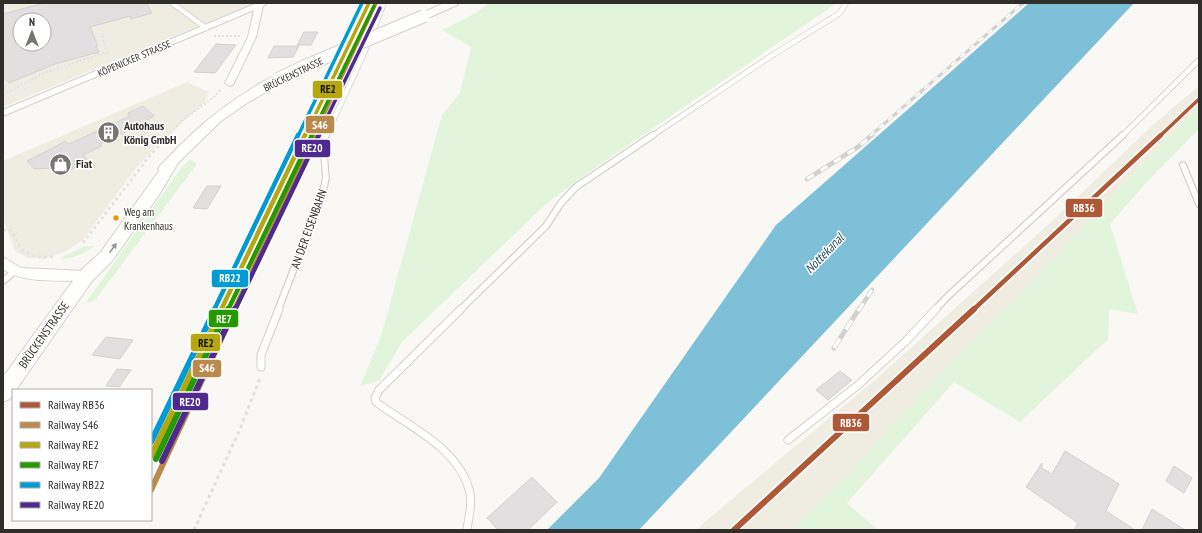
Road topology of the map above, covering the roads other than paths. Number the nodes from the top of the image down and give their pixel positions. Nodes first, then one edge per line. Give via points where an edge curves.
1 (172, 3) edge
2 (384, 3) edge
3 (452, 3) edge
4 (846, 3) edge
5 (262, 4) edge
6 (206, 28) junction
7 (1199, 60) edge
8 (230, 83) road end
9 (3, 113) edge
10 (1182, 165) dead end
11 (1199, 204) edge
12 (3, 261) edge
13 (15, 271) junction
14 (86, 276) junction
15 (3, 281) edge
16 (262, 367) road end
17 (3, 393) edge
18 (788, 440) dead end
19 (467, 529) dead end

1 - 6 lane
2 - 16 lane, AN DER EISENBAHN via 323,143 326,178 322,196 261,354
3 - 14 main road, BRÜCKENSTRASSE, bridge via 305,66 278,79 228,110 190,142 172,162 106,257
4 - 19 lane via 840,13 768,58 576,187 561,203 546,226 380,390 375,398 376,402 447,452 466,479 470,490
5 - 6 street, KÖPENICKER STRASSE
5 - 8 street via 246,53
6 - 9 street, KÖPENICKER STRASSE
7 - 18 lane via 1119,139 947,297 906,341 858,385
10 - 11 lane
12 - 13 street
13 - 14 street
13 - 15 lane
14 - 17 main road, BRÜCKENSTRASSE

